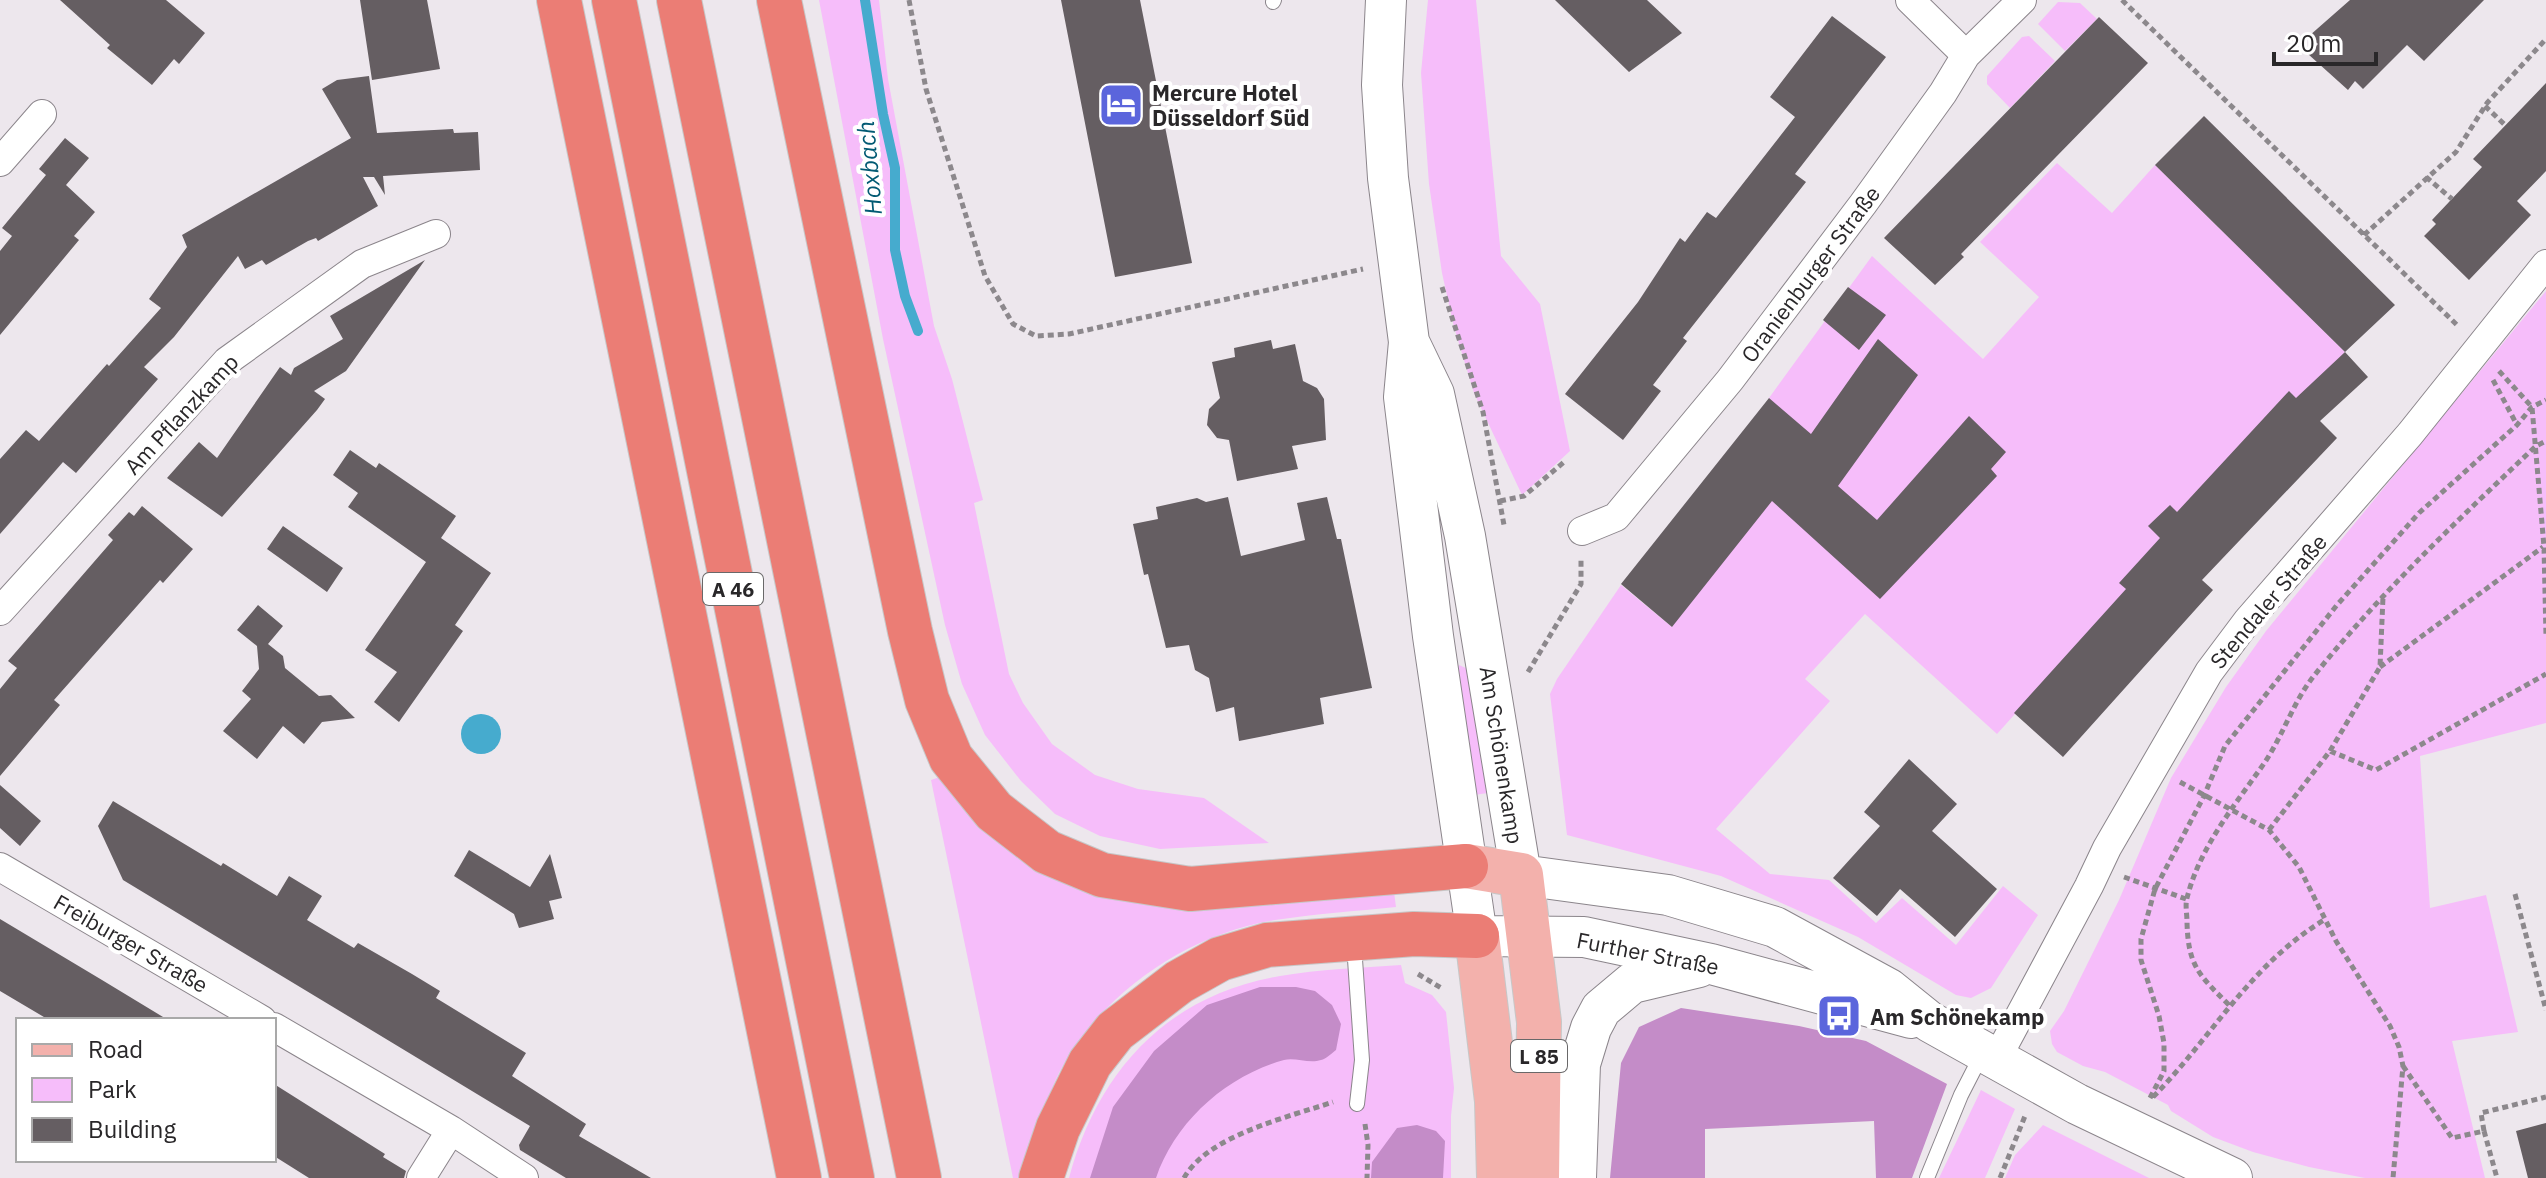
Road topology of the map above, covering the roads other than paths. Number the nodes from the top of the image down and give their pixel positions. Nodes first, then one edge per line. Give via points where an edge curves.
1 (559, 0) edge
2 (614, 0) edge
3 (679, 0) edge
4 (779, 0) edge
5 (1386, 0) edge
6 (1910, 0) edge
7 (2022, 0) edge
8 (1966, 55) junction
9 (42, 114) dead end
10 (0, 162) edge
11 (436, 234) dead end
12 (2546, 264) edge
13 (1409, 342) junction
14 (1582, 531) road end
15 (0, 611) edge
16 (1466, 866) junction
17 (0, 867) edge
18 (1524, 902) junction
19 (1477, 936) junction
20 (1353, 938) junction
21 (1711, 964) junction
22 (259, 1018) edge
23 (1930, 1022) junction
24 (276, 1028) edge
25 (1990, 1054) junction
26 (1357, 1104) road end
27 (451, 1130) junction
28 (421, 1178) edge
29 (524, 1178) edge
30 (799, 1178) edge
31 (852, 1178) edge
32 (919, 1178) edge
33 (1041, 1178) edge
34 (1499, 1178) edge
35 (1537, 1178) edge
36 (1576, 1178) edge
37 (1927, 1178) edge
38 (2232, 1178) edge

1 - 30 highway
2 - 31 highway, A 46
3 - 32 highway, A 46
4 - 16 highway via 910,631 927,700 951,758 994,811 1030,839 1047,852 1102,875 1190,889
5 - 13 street, Am Schönenkamp / L 85 via 1382,85 1388,178
6 - 8 street
7 - 8 street, Oranienburger Straße
8 - 14 street, Oranienburger Straße via 1863,204 1730,380 1616,517
9 - 10 street
11 - 15 street, Am Pflanzkamp via 362,264 227,361
12 - 25 street, Stendaler Straße via 2209,672
13 - 16 street, Am Schönenkamp / L 85 via 1404,397
13 - 18 street, Am Schönenkamp / L 85 via 1434,394 1465,536
16 - 18 main road, Further Straße
16 - 19 street, Am Schönenkamp / L 85
17 - 22 street, Freiburger Straße
18 - 19 street, Further Straße
18 - 21 street, Further Straße via 1584,937
18 - 23 street, Further Straße via 1579,884 1668,895 1775,927 1889,989
18 - 35 main road, Am Schönenkamp / L 85 via 1539,1022
19 - 20 highway
19 - 34 main road, Am Schönenkamp / L 85 via 1497,1101
20 - 26 lane via 1362,1060
20 - 33 highway via 1267,945 1220,959 1179,982 1115,1031 1090,1063
21 - 23 street, Further Straße
21 - 36 street via 1632,983 1601,1009 1580,1064
23 - 25 street, Further Straße
24 - 27 street
25 - 37 lane via 1961,1095
25 - 38 street, Further Straße via 2077,1104
27 - 28 street
27 - 29 street

